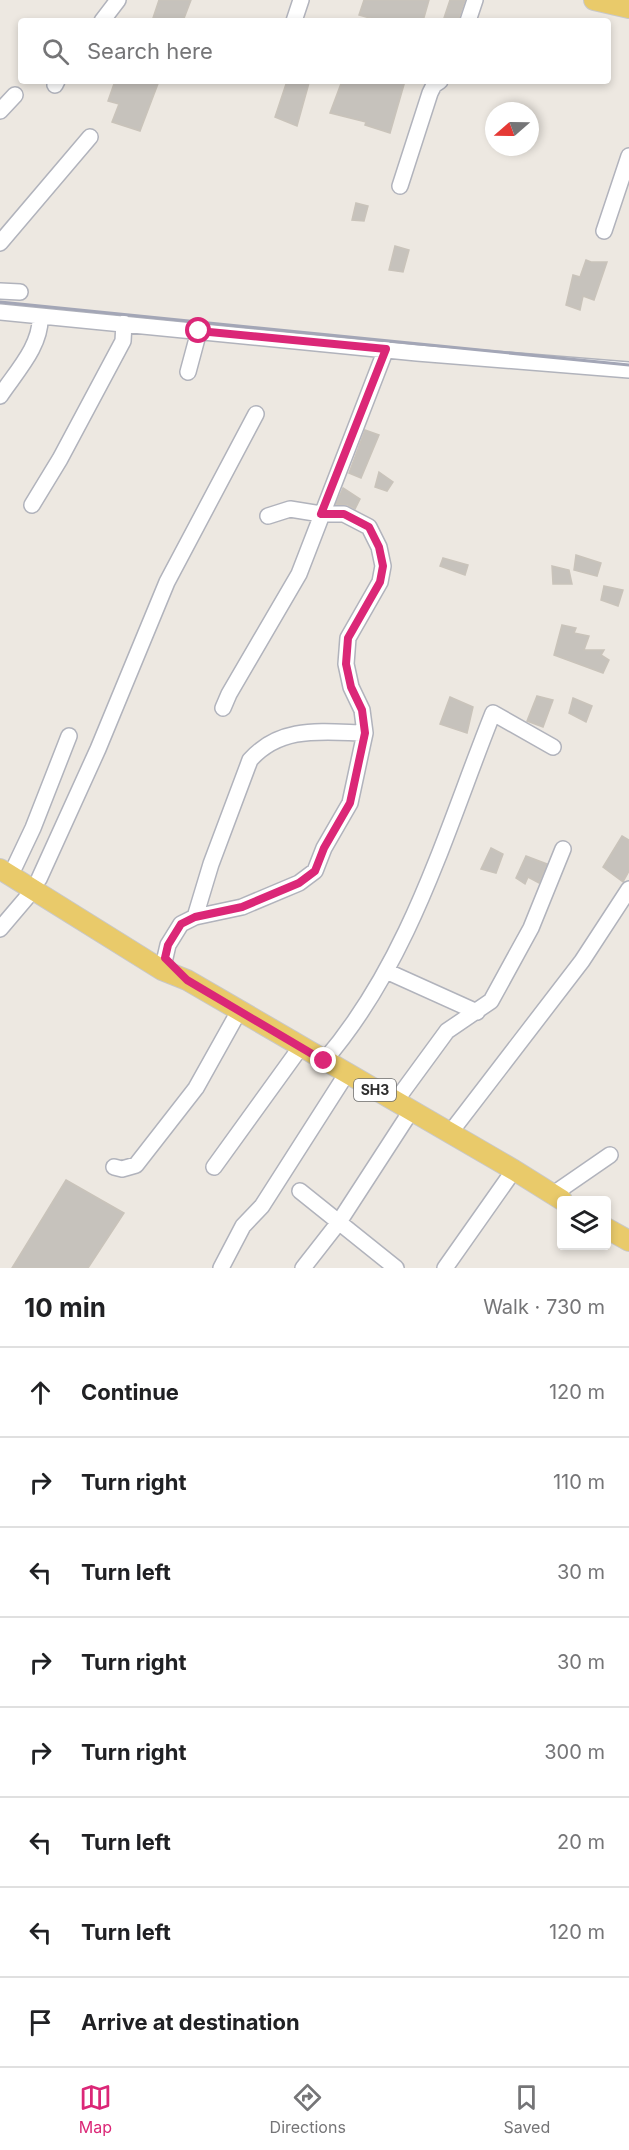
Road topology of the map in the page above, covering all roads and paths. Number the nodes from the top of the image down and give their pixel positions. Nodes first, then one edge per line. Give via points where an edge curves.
1 (118, 0) edge
2 (301, 0) edge
3 (474, 0) edge
4 (594, 0) edge
5 (629, 8) edge
6 (104, 18) edge
7 (295, 18) edge
8 (469, 18) edge
9 (436, 84) edge
10 (15, 95) dead end
11 (0, 111) edge
12 (90, 137) dead end
13 (629, 156) edge
14 (400, 186) dead end
15 (604, 231) dead end
16 (0, 243) edge
17 (0, 291) edge
18 (20, 292) dead end
19 (0, 312) edge
20 (40, 315) junction
21 (124, 323) junction
22 (199, 331) junction
23 (386, 349) junction
24 (629, 370) edge
25 (188, 372) dead end
26 (0, 396) edge
27 (256, 414) dead end
28 (32, 505) dead end
29 (321, 514) junction
30 (268, 516) dead end
31 (223, 708) dead end
32 (365, 733) junction
33 (69, 736) dead end
34 (553, 747) dead end
35 (563, 849) dead end
36 (5, 864) edge
37 (36, 884) junction
38 (629, 889) edge
39 (195, 917) junction
40 (0, 929) edge
41 (165, 958) junction
42 (386, 971) junction
43 (187, 980) junction
44 (238, 1011) junction
45 (477, 1012) junction
46 (300, 1048) junction
47 (324, 1061) junction
48 (347, 1073) junction
49 (403, 1107) junction
50 (450, 1133) junction
51 (610, 1155) dead end
52 (114, 1167) dead end
53 (214, 1167) dead end
54 (514, 1170) junction
55 (300, 1191) dead end
56 (559, 1196) edge
57 (557, 1198) edge
58 (339, 1222) junction
59 (611, 1231) edge
60 (629, 1241) edge
61 (221, 1268) edge
62 (303, 1268) edge
63 (396, 1268) edge
64 (445, 1268) edge

1 - 6 street
2 - 7 street
3 - 8 street
4 - 5 main road
9 - 14 street
10 - 11 street
12 - 16 street
13 - 15 street
17 - 18 street
19 - 20 street
20 - 21 street
20 - 26 street via 35,343
21 - 22 street
21 - 28 street via 123,341
22 - 23 street
22 - 25 street
23 - 24 street
23 - 29 street
27 - 37 street via 167,582 98,749
29 - 30 street via 290,509
29 - 31 street via 299,574
29 - 32 street via 344,514 369,527 383,566 380,582 348,638 346,664 362,710
32 - 39 street via 350,803 315,871 299,883 242,907
32 - 39 street via 306,732 275,739 260,749 250,760
33 - 36 street via 33,828
34 - 42 street via 493,713 432,877
35 - 45 street via 531,928 491,1001
36 - 37 main road, SH3
37 - 40 street
37 - 41 main road, SH3
37 - 43 main road, SH3 via 162,970
38 - 50 street via 582,960
39 - 41 street via 181,924
41 - 43 main road, SH3
42 - 45 street
42 - 47 street via 346,1036
43 - 44 main road, SH3
44 - 46 main road, SH3
44 - 52 street via 196,1088 136,1165
45 - 49 street via 447,1032
46 - 47 main road, SH3
46 - 53 street
47 - 48 main road, SH3
48 - 49 main road, SH3
48 - 61 street via 262,1206 243,1226
49 - 50 main road, SH3
49 - 58 street
50 - 54 main road, SH3
51 - 56 street
54 - 57 main road, SH3
54 - 64 street
55 - 58 street
58 - 62 street
58 - 63 street
59 - 60 main road

